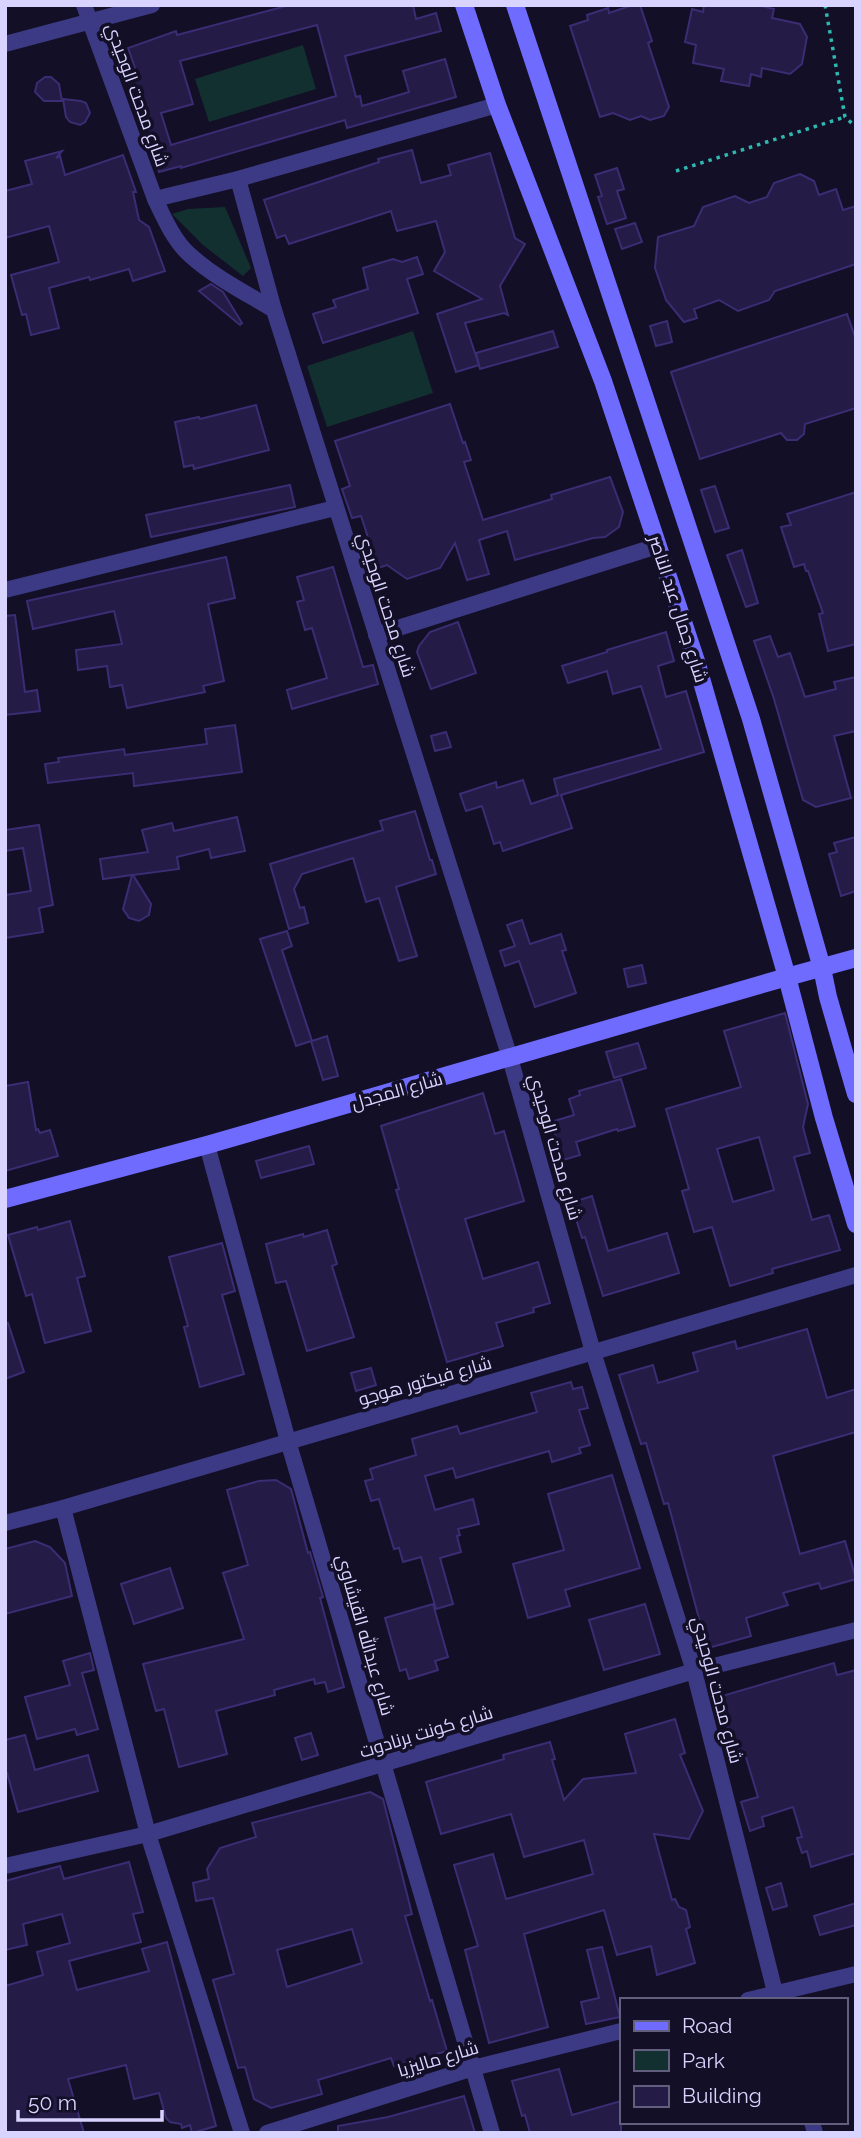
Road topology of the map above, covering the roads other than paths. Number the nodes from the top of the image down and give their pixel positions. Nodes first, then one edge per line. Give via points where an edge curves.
1 (84, 5) edge
2 (152, 5) edge
3 (464, 5) edge
4 (515, 5) edge
5 (90, 21) junction
6 (5, 44) edge
7 (497, 105) junction
8 (238, 179) junction
9 (155, 199) junction
10 (274, 310) junction
11 (335, 508) junction
12 (657, 546) junction
13 (5, 590) edge
14 (376, 635) junction
15 (856, 958) edge
16 (822, 968) junction
17 (787, 976) junction
18 (510, 1058) junction
19 (856, 1094) edge
20 (207, 1145) junction
21 (5, 1199) edge
22 (856, 1224) edge
23 (856, 1275) edge
24 (593, 1352) junction
25 (288, 1441) junction
26 (63, 1508) junction
27 (5, 1523) edge
28 (856, 1630) edge
29 (694, 1671) junction
30 (383, 1765) junction
31 (148, 1834) junction
32 (5, 1866) edge
33 (856, 1974) edge
34 (777, 1996) edge
35 (620, 2031) edge
36 (473, 2068) junction
37 (242, 2133) edge
38 (267, 2133) edge
39 (492, 2133) edge

1 - 5 street, شارع مدحت الوحيدي
2 - 5 street
3 - 7 main road, شارع جمال عبد الناصر
4 - 16 main road, شارع جمال عبد الناصر via 751,719
5 - 6 street
5 - 9 street, شارع مدحت الوحيدي
7 - 8 street
7 - 12 main road, شارع جمال عبد الناصر via 603,381
8 - 9 street
8 - 10 street, شارع مدحت الوحيدي
9 - 10 street, شارع مدحت الوحيدي via 189,254
10 - 11 street, شارع مدحت الوحيدي
11 - 13 street
11 - 14 street, شارع مدحت الوحيدي
12 - 14 street
12 - 17 main road, شارع جمال عبد الناصر via 696,661
14 - 18 street, شارع مدحت الوحيدي
15 - 16 main road, شارع المجدل
16 - 17 main road, شارع المجدل
16 - 19 main road, شارع جمال عبد الناصر
17 - 18 main road, شارع المجدل
17 - 22 main road, شارع جمال عبد الناصر
18 - 20 main road, شارع المجدل
18 - 24 street, شارع مدحت الوحيدي
20 - 21 main road, شارع المجدل
20 - 25 street, شارع عبدالله القيشاوي
23 - 24 street, شارع فيكتور هوجو
24 - 25 street, شارع فيكتور هوجو
24 - 29 street, شارع مدحت الوحيدي
25 - 26 street, شارع فيكتور هوجو
25 - 30 street, شارع عبدالله القيشاوي
26 - 27 street, شارع فيكتور هوجو
26 - 31 street
28 - 29 street, شارع كونت برنادوت
29 - 30 street, شارع كونت برنادوت
29 - 34 street, شارع مدحت الوحيدي
30 - 31 street, شارع كونت برنادوت
30 - 36 street, شارع عبدالله القيشاوي
31 - 32 street, شارع كونت برنادوت
31 - 37 street
33 - 34 street
35 - 36 street, شارع ماليزيا
36 - 38 street, شارع ماليزيا
36 - 39 street, شارع عبدالله القيشاوي

